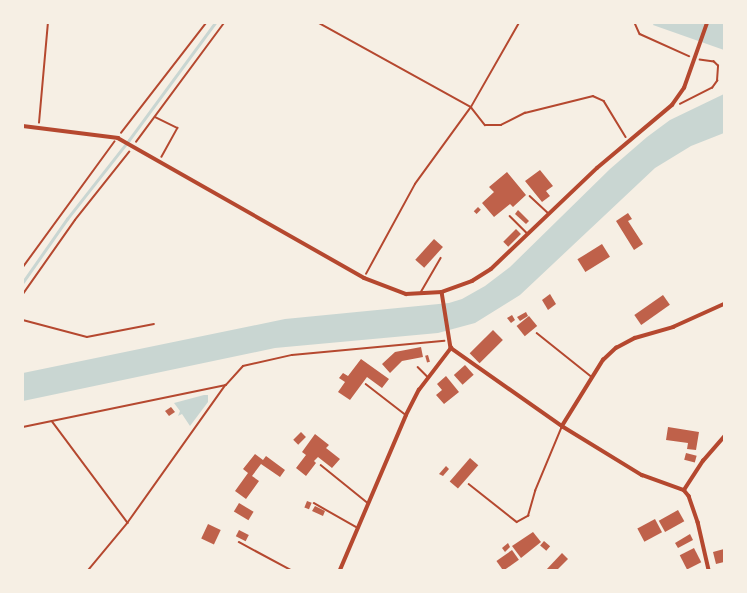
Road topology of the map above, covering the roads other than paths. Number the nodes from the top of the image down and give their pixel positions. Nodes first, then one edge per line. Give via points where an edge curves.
1 (707, 23) edge
2 (23, 126) edge
3 (530, 196) dead end
4 (549, 214) junction
5 (510, 216) dead end
6 (528, 234) junction
7 (441, 258) dead end
8 (442, 292) junction
9 (419, 295) junction
10 (724, 304) edge
11 (537, 333) dead end
12 (451, 348) junction
13 (418, 366) dead end
14 (428, 377) junction
15 (592, 377) junction
16 (366, 384) dead end
17 (406, 415) junction
18 (562, 426) junction
19 (724, 436) edge
20 (321, 465) dead end
21 (469, 484) dead end
22 (684, 490) junction
23 (314, 503) dead end
24 (368, 503) junction
25 (358, 528) junction
26 (239, 542) dead end
27 (291, 570) edge
28 (340, 570) edge
29 (709, 570) edge

1 - 4 street via 684,88 672,105 628,140
2 - 9 street via 118,138 364,278 406,294
3 - 4 lane
4 - 6 street
5 - 6 lane
6 - 8 street via 491,269 472,281
7 - 9 lane
8 - 9 street
8 - 12 street
10 - 15 street via 673,327 635,338 616,348 603,360
11 - 15 lane
12 - 14 street
12 - 18 street
13 - 14 lane
14 - 17 street
15 - 18 street
16 - 17 lane
17 - 24 street
18 - 21 lane via 535,491 528,516 517,522
18 - 22 street via 642,475
19 - 22 street
20 - 24 lane
22 - 29 street via 689,496 698,522
23 - 25 lane
24 - 25 street
25 - 28 street
26 - 27 lane

